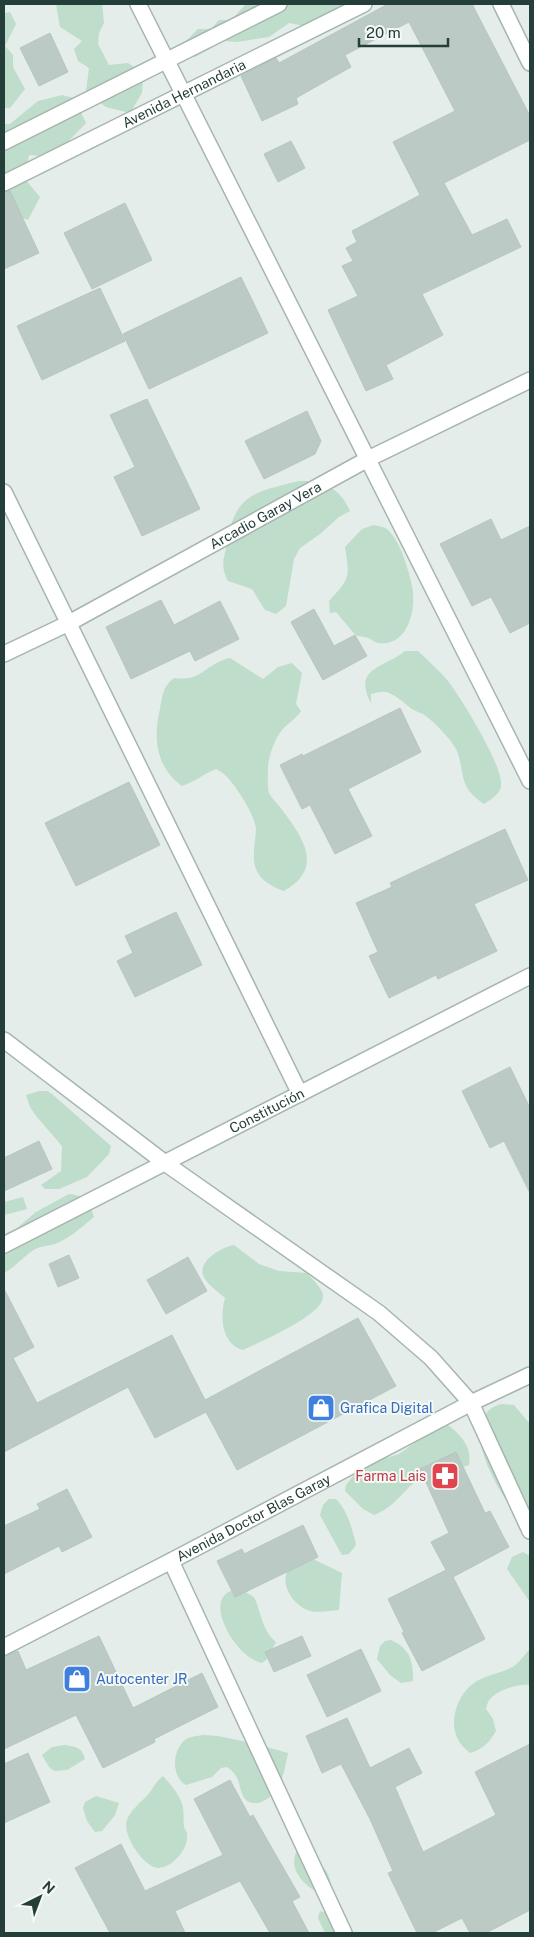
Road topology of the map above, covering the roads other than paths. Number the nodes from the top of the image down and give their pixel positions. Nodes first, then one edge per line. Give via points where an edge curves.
1 (138, 4) edge
2 (279, 4) edge
3 (364, 4) edge
4 (501, 4) edge
5 (166, 60) junction
6 (530, 63) edge
7 (183, 94) junction
8 (4, 142) edge
9 (4, 184) edge
10 (530, 380) edge
11 (368, 459) junction
12 (4, 492) edge
13 (69, 623) junction
14 (4, 654) edge
15 (530, 782) edge
16 (530, 976) edge
17 (4, 1040) edge
18 (300, 1094) junction
19 (165, 1163) junction
20 (4, 1245) edge
21 (530, 1374) edge
22 (472, 1403) junction
23 (530, 1531) edge
24 (171, 1561) junction
25 (4, 1647) edge
26 (344, 1933) edge

1 - 5 street
2 - 5 street
3 - 7 street, Avenida Hernandaria
4 - 6 street
5 - 7 street
5 - 8 street
7 - 9 street, Avenida Hernandaria
7 - 11 street
10 - 11 street, Arcadio Garay Vera
11 - 13 street, Arcadio Garay Vera
11 - 15 street
12 - 13 street
13 - 14 street, Arcadio Garay Vera
13 - 18 street
16 - 18 street, Constitución
17 - 19 street
18 - 19 street, Constitución
19 - 20 street, Constitución
19 - 22 street via 379,1313 431,1358
21 - 22 street, Avenida Doctor Blas Garay
22 - 23 street
22 - 24 street, Avenida Doctor Blas Garay
24 - 25 street, Avenida Doctor Blas Garay
24 - 26 street

